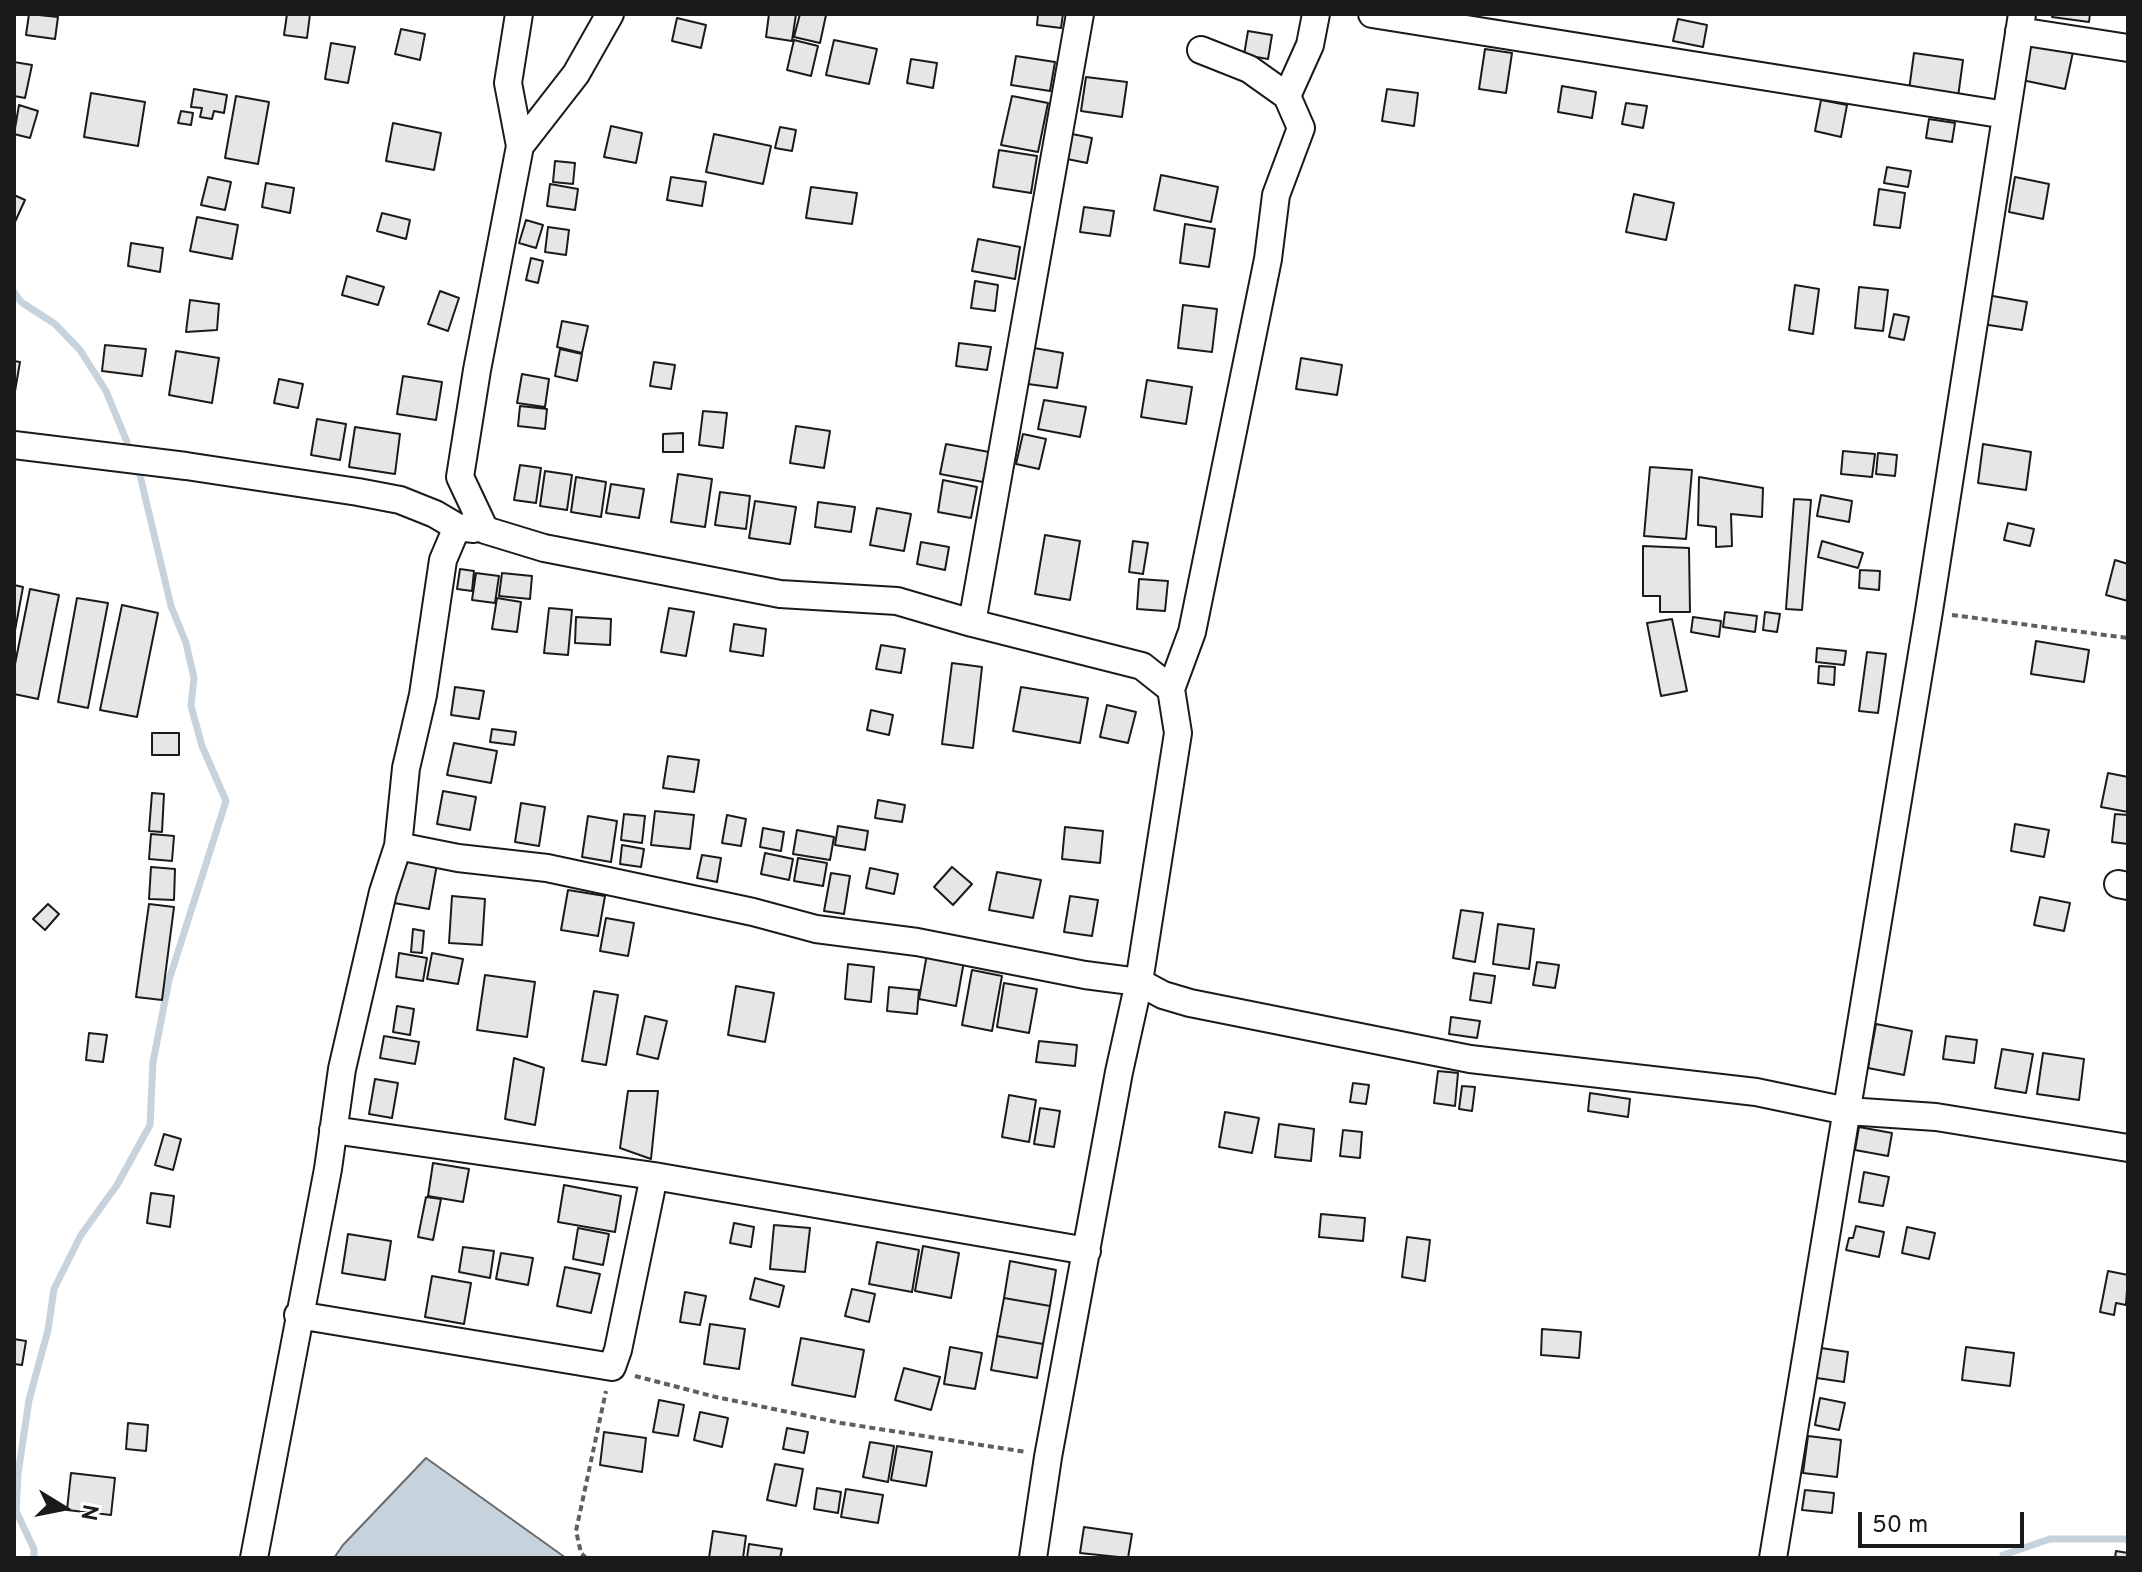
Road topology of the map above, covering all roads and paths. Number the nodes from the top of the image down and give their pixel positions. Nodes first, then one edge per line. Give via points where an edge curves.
1 (519, 14) edge
2 (610, 14) edge
3 (1080, 14) edge
4 (1316, 14) edge
5 (1372, 14) edge
6 (2020, 23) edge
7 (2128, 48) edge
8 (1201, 50) dead end
9 (1287, 96) junction
10 (2006, 115) junction
11 (520, 146) junction
12 (14, 445) edge
13 (457, 527) junction
14 (485, 530) junction
15 (1929, 611) junction
16 (972, 623) junction
17 (2128, 638) edge
18 (1171, 689) junction
19 (398, 846) junction
20 (1139, 982) junction
21 (1847, 1111) junction
22 (333, 1130) junction
23 (2128, 1148) edge
24 (654, 1176) junction
25 (1087, 1251) junction
26 (298, 1315) junction
27 (612, 1367) junction
28 (1048, 1457) junction
29 (254, 1558) edge
30 (586, 1558) edge
31 (1033, 1558) edge
32 (1773, 1558) edge

1 - 11 street via 508,83
2 - 11 street via 576,74
3 - 16 street
4 - 9 street via 1310,45
5 - 10 street
6 - 7 street
6 - 10 street
8 - 9 street via 1249,69
9 - 18 street via 1301,128 1276,195 1268,259 1192,632
10 - 15 street
11 - 14 street via 460,477
12 - 13 street via 358,492 400,500
13 - 14 street
13 - 19 street via 443,560 406,768
14 - 16 street via 544,548 780,594 897,601
15 - 17 path
15 - 21 street
16 - 18 street via 1142,666
18 - 20 street via 1178,733
19 - 20 street via 547,868 816,929
19 - 22 street via 359,989
20 - 21 street via 1190,1003 1470,1059 1756,1092
20 - 25 street
21 - 23 street via 1936,1117
21 - 32 street
22 - 24 street
22 - 26 street
24 - 25 street
24 - 27 street
25 - 28 street
26 - 27 street
26 - 29 street
27 - 28 path via 716,1397 841,1423
27 - 30 path via 576,1531
28 - 31 street

